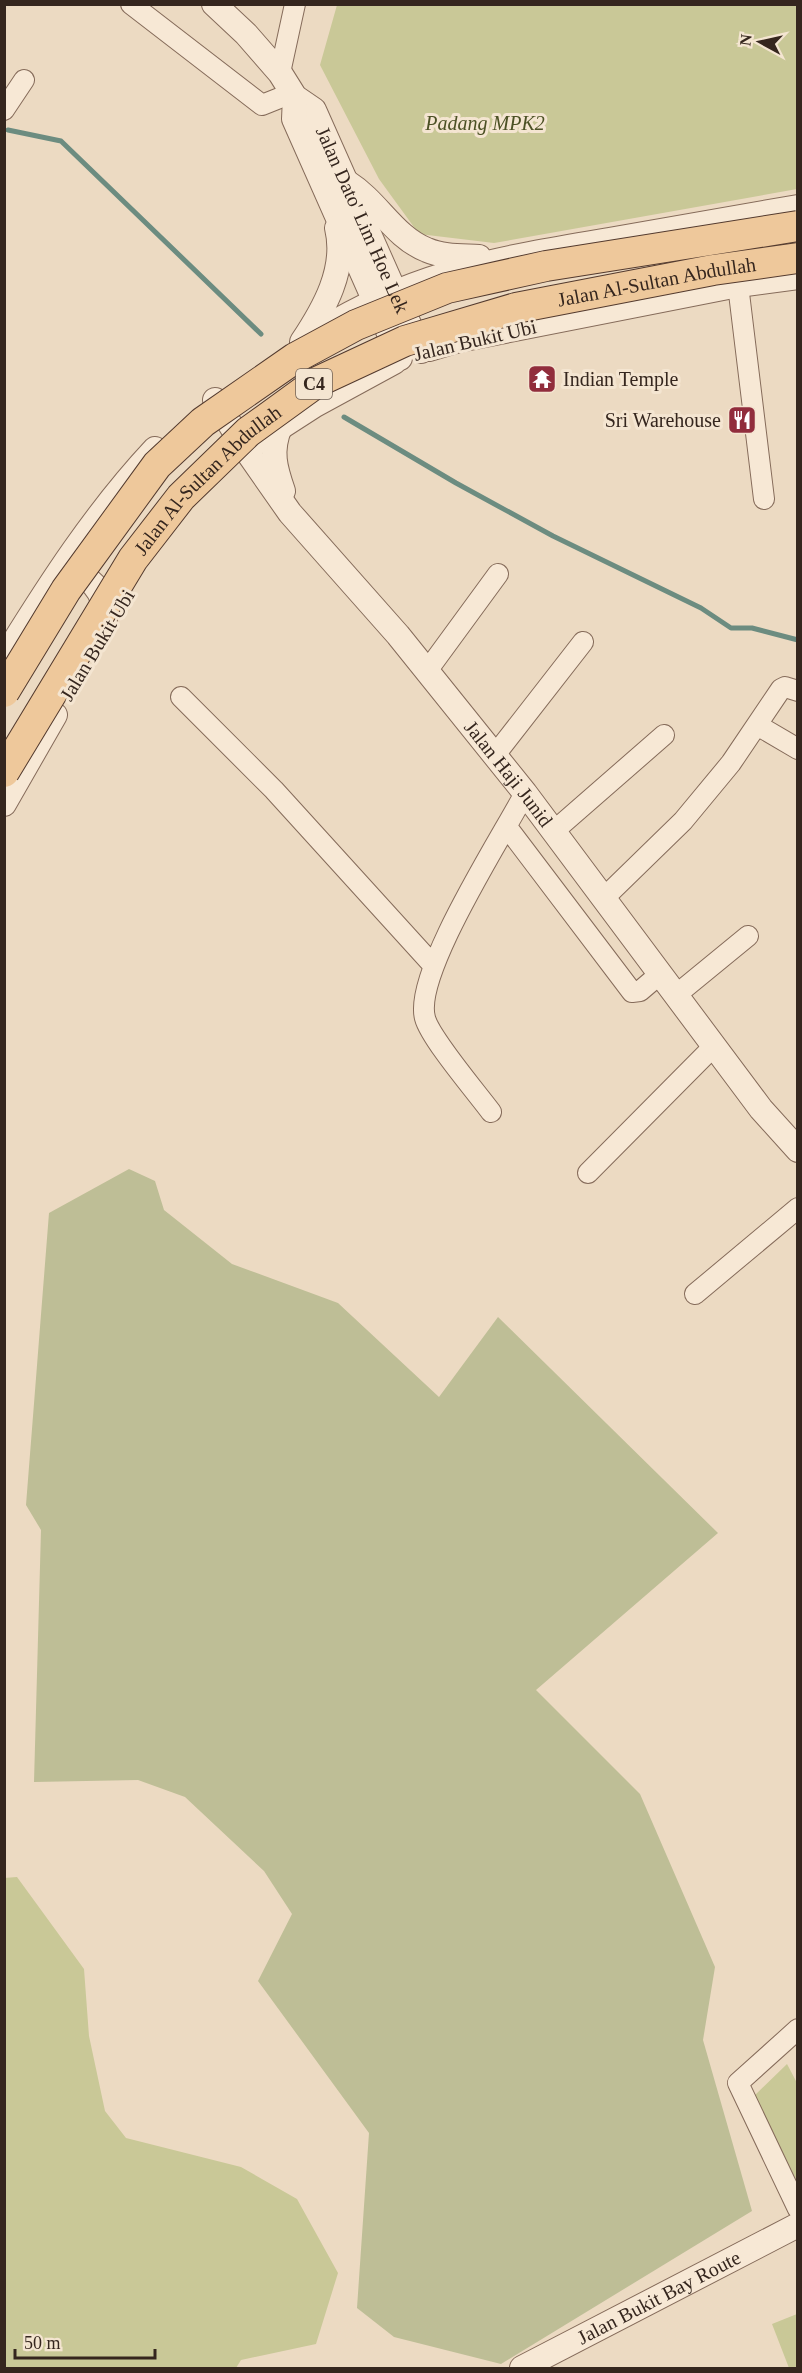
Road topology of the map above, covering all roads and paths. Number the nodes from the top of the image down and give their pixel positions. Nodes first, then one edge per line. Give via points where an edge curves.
1 (131, 4) edge
2 (214, 4) edge
3 (295, 4) edge
4 (24, 80) dead end
5 (289, 87) junction
6 (4, 110) edge
7 (346, 182) junction
8 (333, 206) junction
9 (798, 207) edge
10 (798, 226) edge
11 (798, 258) edge
12 (500, 259) junction
13 (798, 276) edge
14 (738, 285) junction
15 (384, 295) junction
16 (302, 342) junction
17 (410, 355) junction
18 (214, 400) junction
19 (280, 427) junction
20 (246, 450) junction
21 (764, 499) dead end
22 (290, 513) junction
23 (498, 574) dead end
24 (48, 587) junction
25 (105, 626) junction
26 (583, 642) dead end
27 (4, 658) edge
28 (428, 671) junction
29 (798, 691) edge
30 (4, 692) edge
31 (181, 697) dead end
32 (757, 725) junction
33 (664, 735) dead end
34 (798, 749) edge
35 (495, 755) junction
36 (4, 772) edge
37 (525, 794) junction
38 (4, 804) edge
39 (507, 827) junction
40 (554, 831) junction
41 (604, 898) junction
42 (748, 936) dead end
43 (433, 965) junction
44 (660, 975) junction
45 (676, 995) junction
46 (715, 1045) junction
47 (491, 1112) dead end
48 (798, 1150) edge
49 (588, 1173) dead end
50 (798, 1208) edge
51 (695, 1294) dead end
52 (798, 2029) edge
53 (798, 2209) edge
54 (798, 2225) edge
55 (522, 2368) edge

1 - 5 street via 262,105
2 - 5 street, Jalan Dato' Lim Hoe Lek via 246,34
3 - 5 street
4 - 6 street
5 - 7 street, Jalan Dato' Lim Hoe Lek via 314,110
5 - 8 street, Jalan Dato' Lim Hoe Lek via 294,119
7 - 12 street via 408,240 429,251
7 - 15 street, Jalan Dato' Lim Hoe Lek
8 - 15 street, Jalan Dato' Lim Hoe Lek
8 - 16 street via 339,236 336,277
9 - 12 street
10 - 30 main road, Jalan Al-Sultan Abdullah / C4, bridge via 546,266 447,288 356,325 295,358 203,422 157,465 66,590
11 - 36 main road, Jalan Al-Sultan Abdullah / C4, bridge via 516,308 405,341 317,382 248,432 181,497 127,569
12 - 15 street via 439,274
13 - 14 street, Jalan Bukit Ubi
14 - 17 street, Jalan Bukit Ubi via 459,340
14 - 21 street
15 - 16 street
15 - 17 street, Jalan Dato' Lim Hoe Lek
16 - 18 street
17 - 19 street, Jalan Bukit Ubi via 354,382
18 - 20 street, Jalan Haji Junid
18 - 24 street via 172,430 123,483
19 - 20 street, Jalan Bukit Ubi
19 - 22 street via 274,441 274,462
20 - 22 street, Jalan Haji Junid
20 - 25 street, Jalan Bukit Ubi via 178,518
22 - 28 street, Jalan Haji Junid
23 - 28 street
24 - 25 street via 65,578 84,579 97,585 104,599
24 - 27 street
25 - 38 street, Jalan Bukit Ubi
26 - 35 street
28 - 35 street, Jalan Haji Junid
29 - 32 street via 781,688
31 - 43 street via 274,790
32 - 34 street
32 - 41 street via 683,821
33 - 40 street
35 - 37 street, Jalan Haji Junid
37 - 39 street
37 - 40 street, Jalan Haji Junid
39 - 43 street
39 - 44 street via 632,992 640,991
40 - 41 street, Jalan Haji Junid
41 - 44 street, Jalan Haji Junid
42 - 45 street
43 - 47 street via 424,1000 424,1018
44 - 45 street, Jalan Haji Junid
45 - 46 street, Jalan Haji Junid
46 - 48 street, Jalan Haji Junid via 761,1109
46 - 49 street
50 - 51 street
52 - 53 street via 738,2083
54 - 55 street, Jalan Bukit Bay Route

